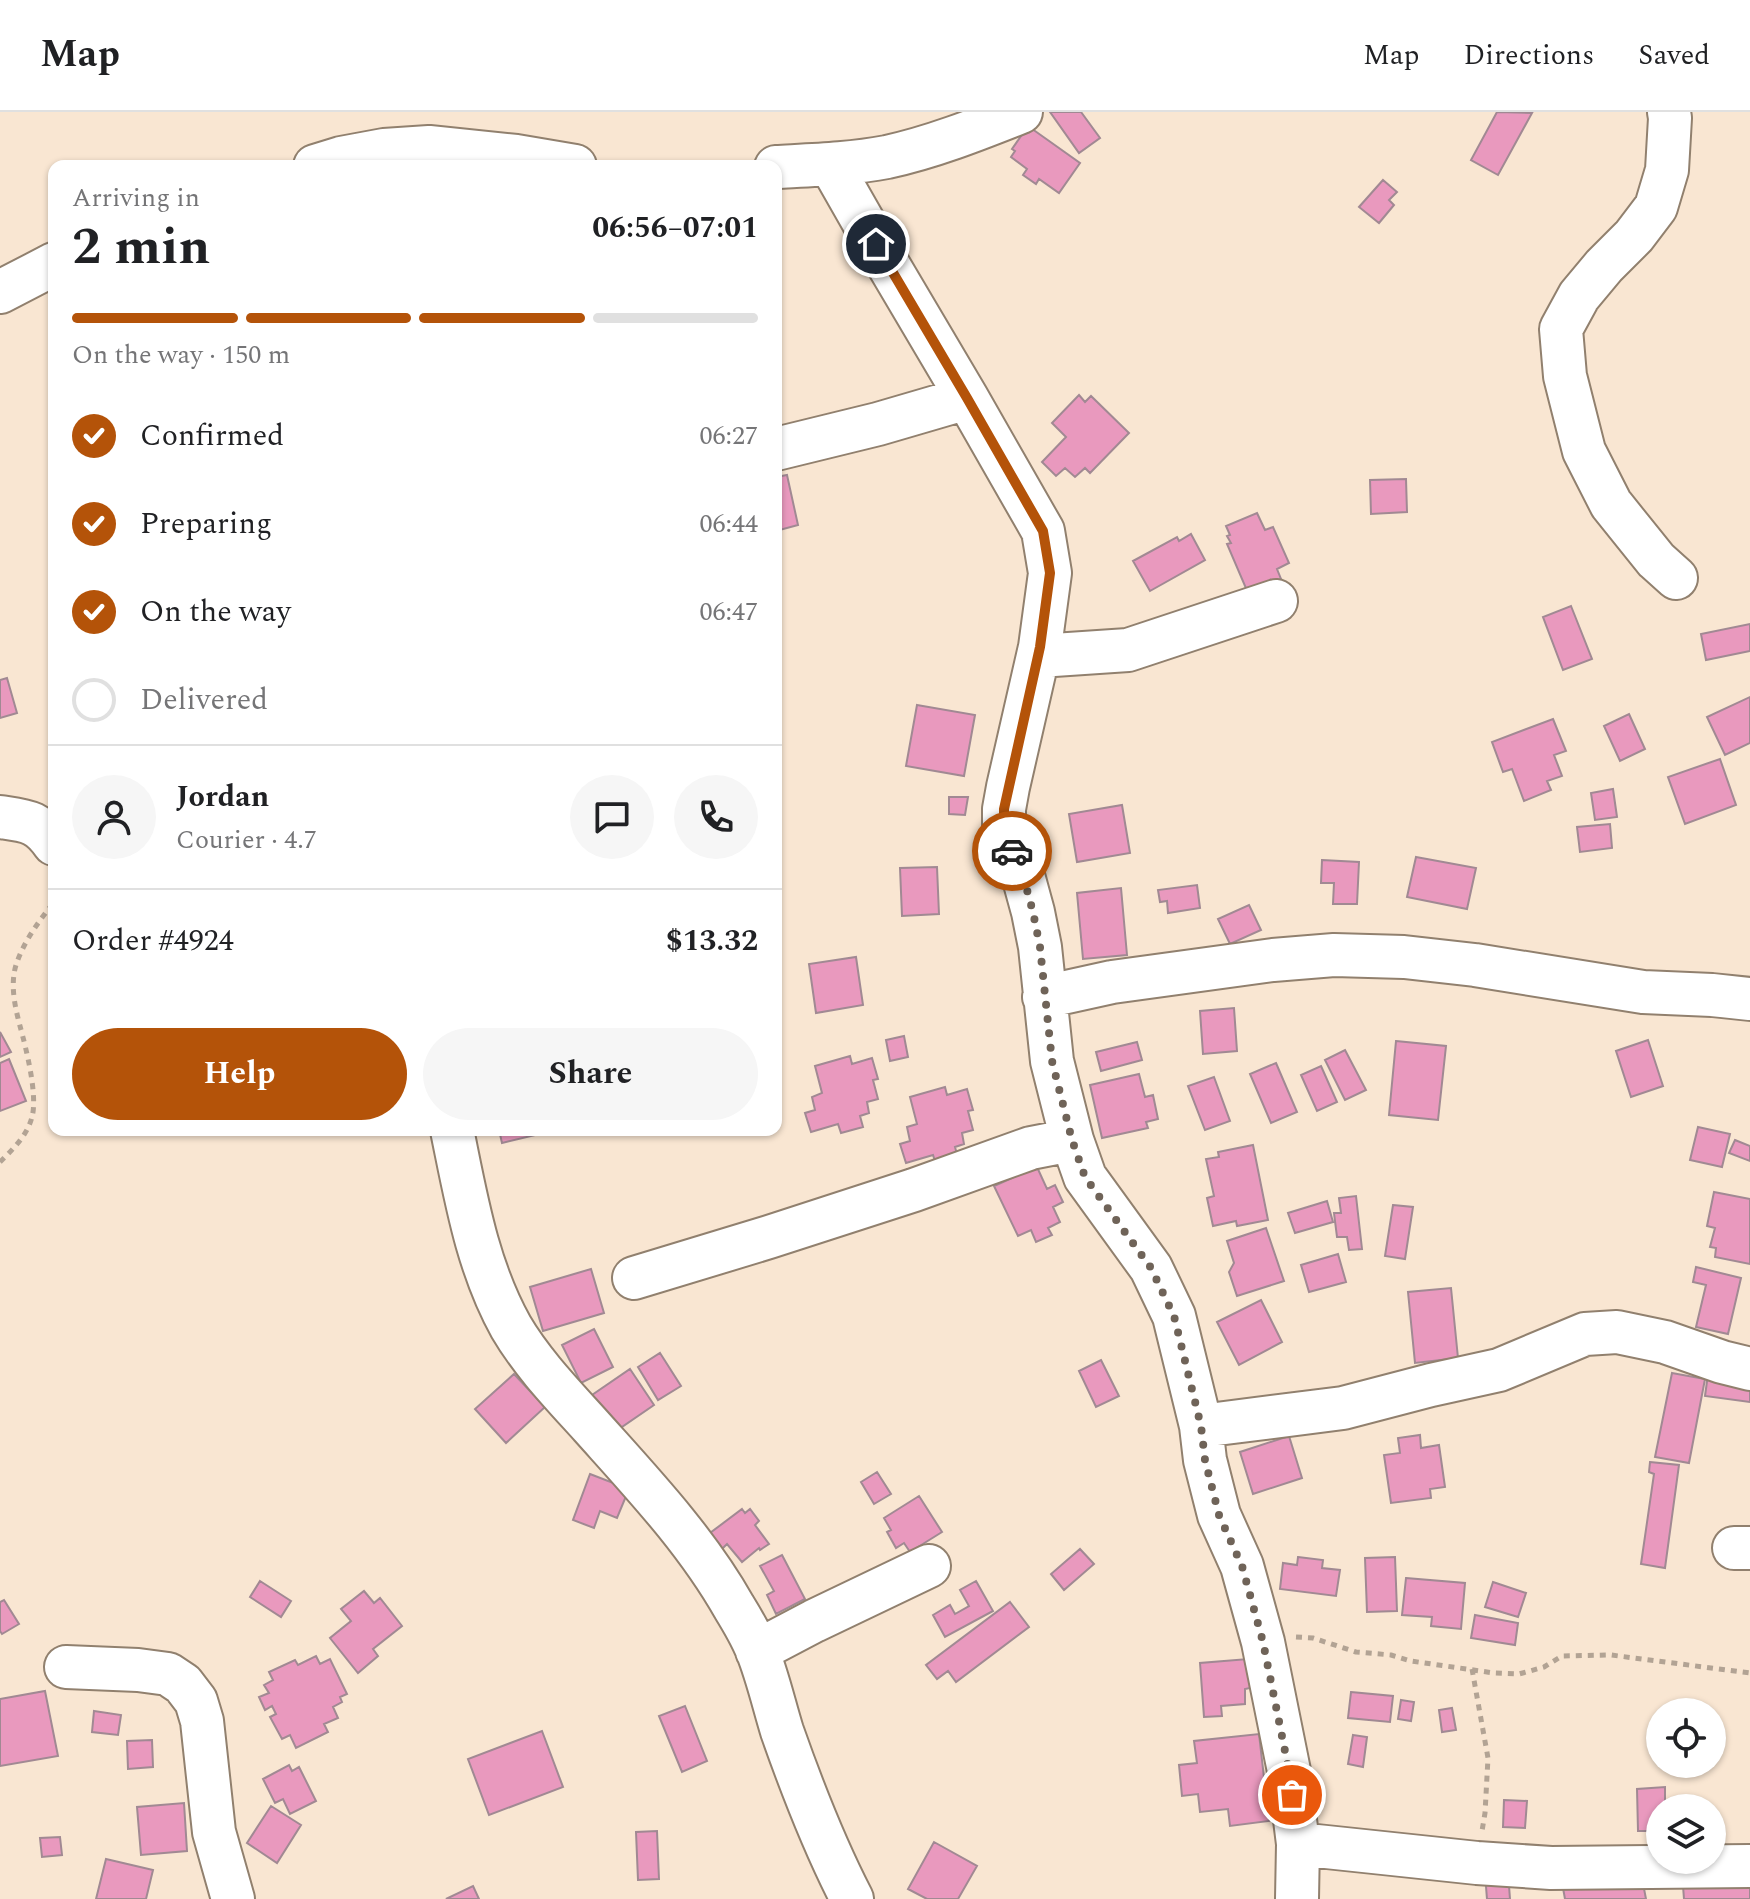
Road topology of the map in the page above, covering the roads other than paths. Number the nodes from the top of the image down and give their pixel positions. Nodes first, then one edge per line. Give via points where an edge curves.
1 (1021, 112) edge
2 (1669, 112) edge
3 (334, 160) edge
4 (540, 160) edge
5 (831, 165) junction
6 (782, 167) edge
7 (48, 267) edge
8 (0, 292) edge
9 (967, 398) junction
10 (782, 448) edge
11 (1676, 578) dead end
12 (1276, 601) dead end
13 (1039, 656) junction
14 (0, 817) edge
15 (48, 836) edge
16 (1044, 997) junction
17 (1750, 999) edge
18 (453, 1136) edge
19 (1072, 1140) junction
20 (634, 1278) dead end
21 (1750, 1369) edge
22 (1201, 1426) junction
23 (929, 1566) dead end
24 (757, 1651) junction
25 (66, 1667) dead end
26 (1298, 1844) junction
27 (1750, 1866) edge
28 (233, 1899) edge
29 (852, 1899) edge
30 (1297, 1899) edge

1 - 5 street via 887,157
2 - 11 street via 1667,170 1656,207 1579,296 1561,329 1565,376 1584,451 1611,504
3 - 4 street via 429,147
5 - 6 street
5 - 9 street
7 - 8 street
9 - 10 street
9 - 13 street via 1043,531 1050,573
12 - 13 street via 1128,650
13 - 16 street via 1004,826 1033,912
14 - 15 street via 31,822
16 - 17 street via 1112,982 1334,955 1404,957 1643,992
16 - 19 street via 1052,1061
18 - 24 street via 484,1270 512,1328 713,1573
19 - 20 street via 1031,1148
19 - 22 street via 1085,1177 1151,1268 1174,1316
21 - 22 street via 1629,1334 1585,1334 1499,1370 1343,1408
22 - 26 street via 1219,1515 1242,1566 1263,1642
23 - 24 street
24 - 29 street via 811,1807
25 - 28 street via 168,1674 196,1701 214,1832
26 - 27 street via 1551,1868
26 - 30 street

